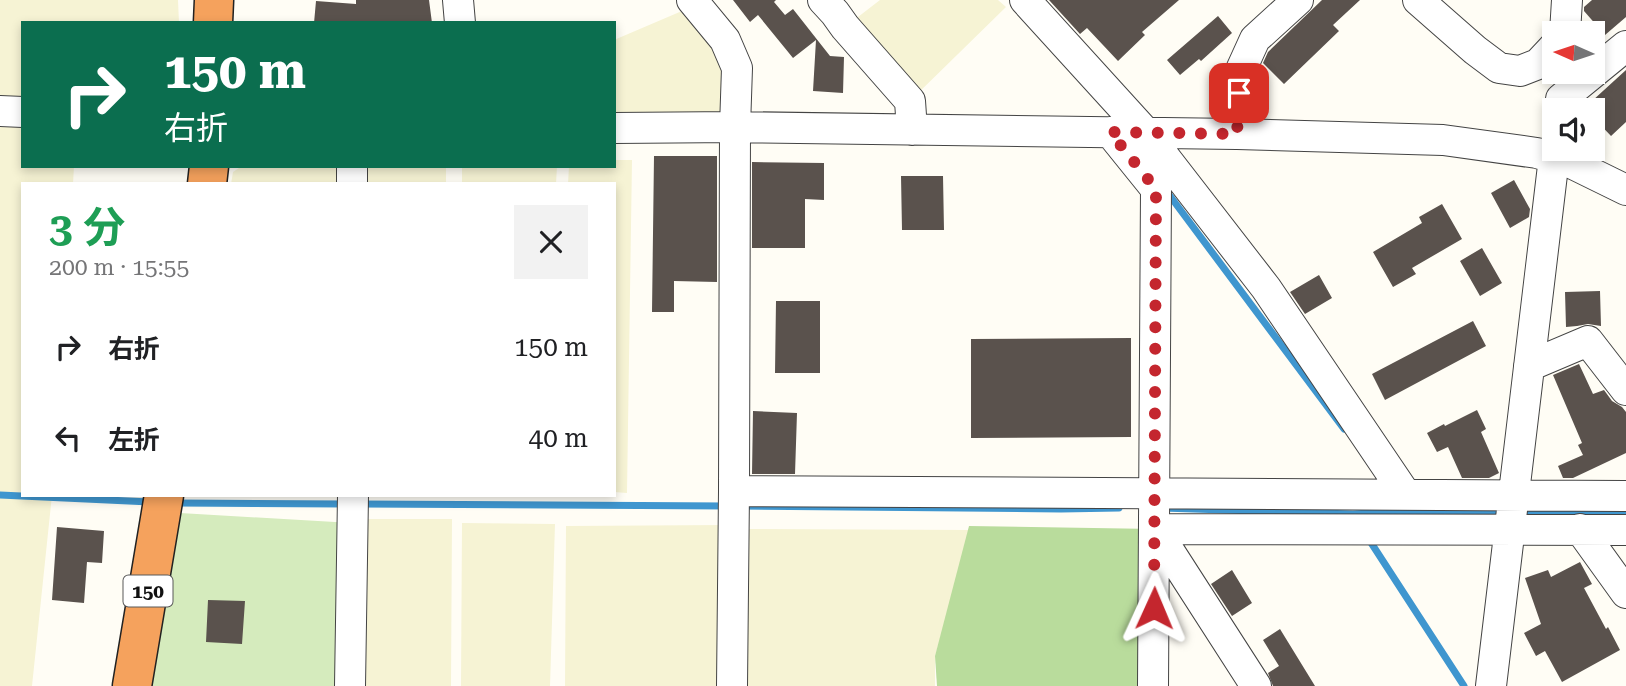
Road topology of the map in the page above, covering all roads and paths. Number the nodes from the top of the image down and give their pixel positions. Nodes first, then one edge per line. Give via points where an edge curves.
1 (214, 0) edge
2 (458, 0) edge
3 (692, 0) edge
4 (823, 0) edge
5 (1025, 0) edge
6 (1298, 0) edge
7 (1418, 0) edge
8 (1567, 0) edge
9 (213, 21) edge
10 (460, 21) edge
11 (1566, 21) edge
12 (1626, 46) edge
13 (1542, 60) edge
14 (1561, 94) edge
15 (0, 111) edge
16 (21, 113) edge
17 (735, 127) junction
18 (616, 128) edge
19 (912, 130) junction
20 (1110, 132) junction
21 (1146, 133) junction
22 (1237, 134) junction
23 (1542, 153) edge
24 (1553, 161) edge
25 (1568, 161) edge
26 (1626, 190) edge
27 (1529, 366) junction
28 (1626, 390) edge
29 (1154, 492) junction
30 (1406, 495) junction
31 (1515, 495) junction
32 (1626, 496) edge
33 (164, 497) edge
34 (353, 497) edge
35 (734, 499) junction
36 (1155, 529) junction
37 (1511, 529) junction
38 (1580, 529) junction
39 (1626, 530) edge
40 (1626, 593) edge
41 (132, 686) edge
42 (350, 686) edge
43 (732, 686) edge
44 (1153, 686) edge
45 (1256, 686) edge
46 (1491, 686) edge

1 - 9 highway
2 - 10 street
3 - 17 street via 724,40 737,68
4 - 19 street via 910,101
5 - 21 street
6 - 22 street via 1255,39 1240,72
7 - 13 street via 1499,68 1520,71
8 - 11 street
12 - 14 street
15 - 16 street
17 - 18 street
17 - 19 street
17 - 35 street
19 - 20 street
20 - 21 street
20 - 29 street via 1156,189
21 - 22 street
21 - 30 street via 1266,288
22 - 23 street via 1443,140
24 - 27 street
25 - 26 street
27 - 28 street via 1588,341
27 - 31 street
29 - 30 street
29 - 35 street
29 - 36 street
30 - 31 street
31 - 32 street
31 - 37 street
33 - 41 highway, 150
34 - 42 street
35 - 43 street
36 - 37 street
36 - 44 street
36 - 45 street
37 - 38 street
37 - 46 street
38 - 39 street
38 - 40 street

